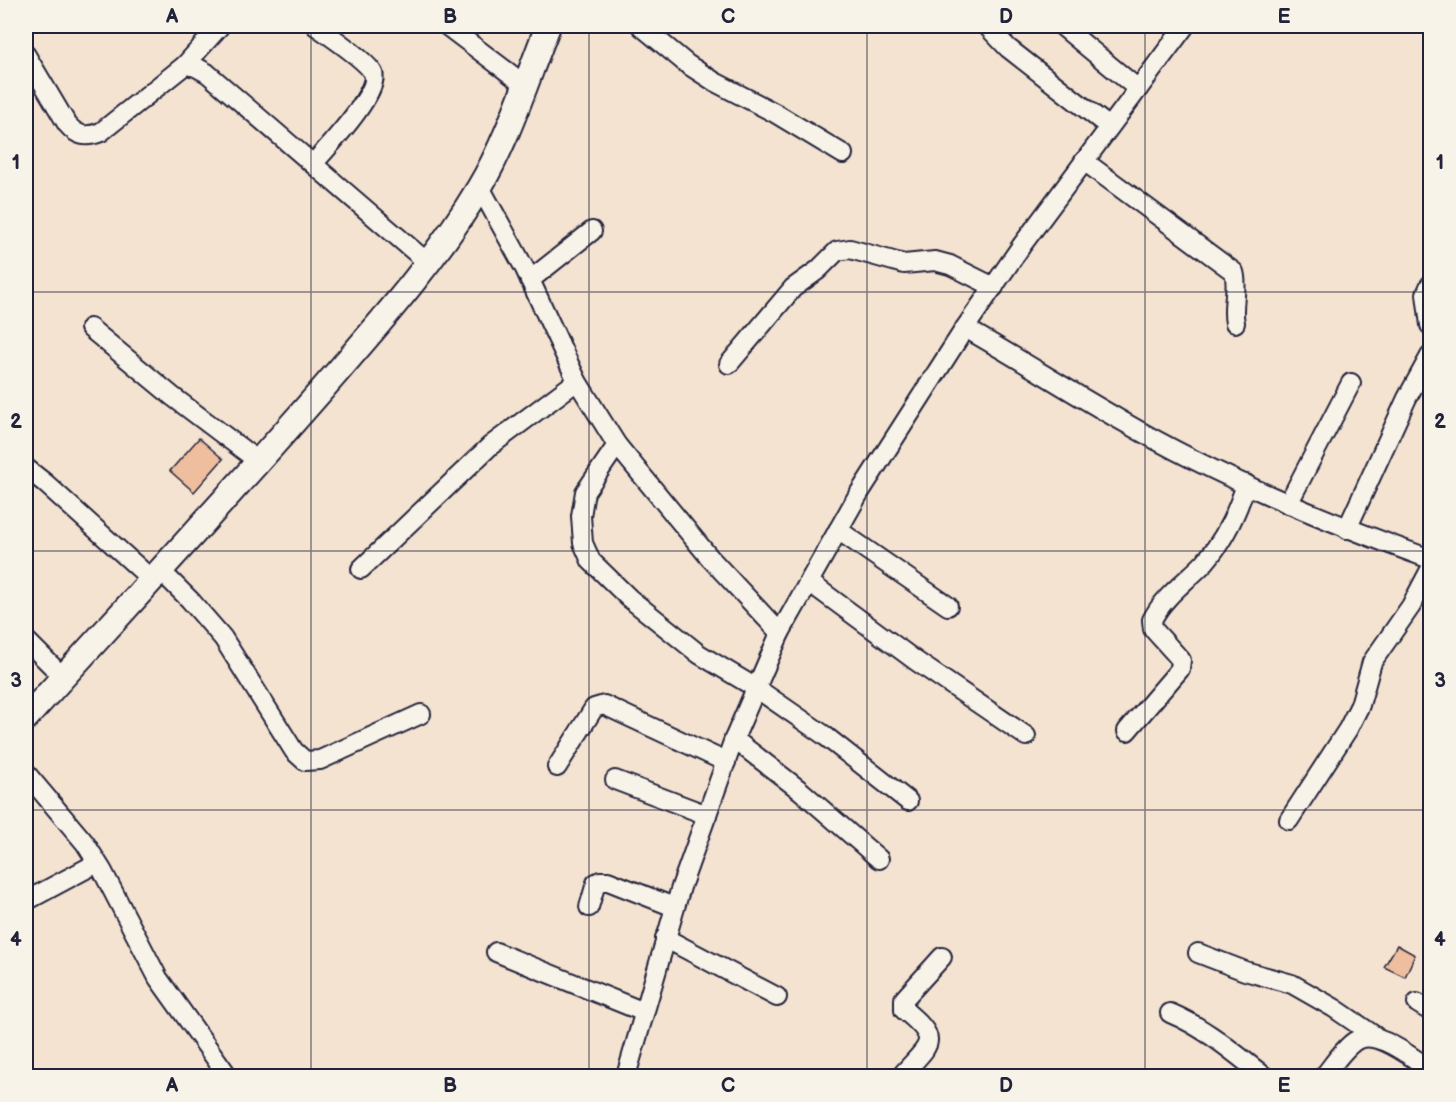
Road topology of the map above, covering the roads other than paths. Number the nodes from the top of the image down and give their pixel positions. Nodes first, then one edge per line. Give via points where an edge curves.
1 (220, 26) edge
2 (316, 26) edge
3 (447, 26) edge
4 (548, 26) edge
5 (641, 26) edge
6 (987, 26) edge
7 (1062, 26) edge
8 (1185, 26) edge
9 (26, 55) edge
10 (185, 65) junction
11 (525, 85) junction
12 (1137, 89) junction
13 (1108, 126) junction
14 (843, 154) dead end
15 (1083, 161) junction
16 (313, 164) junction
17 (480, 187) junction
18 (592, 231) dead end
19 (428, 262) junction
20 (530, 280) junction
21 (1431, 285) edge
22 (994, 287) junction
23 (1235, 323) dead end
24 (1431, 326) edge
25 (90, 328) dead end
26 (965, 328) junction
27 (1431, 356) edge
28 (729, 364) dead end
29 (577, 381) junction
30 (1351, 383) dead end
31 (617, 445) junction
32 (258, 461) junction
33 (26, 468) edge
34 (1246, 484) junction
35 (1288, 504) junction
36 (1347, 529) junction
37 (838, 530) junction
38 (1431, 559) edge
39 (361, 569) dead end
40 (1431, 570) edge
41 (155, 575) junction
42 (809, 582) junction
43 (948, 606) dead end
44 (780, 633) junction
45 (26, 640) edge
46 (63, 677) junction
47 (756, 688) junction
48 (420, 714) dead end
49 (26, 718) edge
50 (1127, 731) dead end
51 (1026, 736) dead end
52 (734, 739) junction
53 (726, 762) junction
54 (557, 767) dead end
55 (26, 772) edge
56 (615, 780) dead end
57 (908, 801) dead end
58 (707, 815) junction
59 (1289, 820) dead end
60 (879, 860) dead end
61 (97, 863) junction
62 (26, 901) edge
63 (589, 907) dead end
64 (674, 908) junction
65 (665, 938) junction
66 (496, 952) dead end
67 (1198, 953) dead end
68 (942, 957) dead end
69 (777, 997) dead end
70 (644, 1012) junction
71 (1170, 1013) dead end
72 (1375, 1036) junction
73 (1431, 1069) edge
74 (228, 1077) edge
75 (626, 1077) edge
76 (901, 1077) edge
77 (1264, 1077) edge
78 (1324, 1077) edge

1 - 10 street
2 - 16 street via 369,67 374,78 366,100
3 - 11 street
4 - 11 main road
5 - 14 street via 715,82
6 - 13 street via 1008,48
7 - 12 street
8 - 12 street
9 - 10 street via 67,124 82,136 101,132
10 - 16 street via 207,73
11 - 17 main road
12 - 13 street
13 - 15 street
15 - 22 street
15 - 23 street via 1234,272
16 - 19 street
17 - 19 main road
17 - 20 street
18 - 20 street
19 - 32 main road
20 - 29 street
21 - 24 street via 1426,294
22 - 26 street
22 - 28 street via 935,261 904,264 850,249 837,251 793,288
25 - 32 street
26 - 34 street via 1123,422
26 - 37 street
27 - 36 street via 1407,398
29 - 31 street
29 - 39 street via 490,446
30 - 35 street
31 - 44 street via 710,558
31 - 47 street via 585,492 581,516 583,543 591,561 629,598 699,654
32 - 41 main road
33 - 41 street
34 - 35 street
34 - 50 street via 1222,540 1152,620 1152,629 1181,660 1180,669
35 - 36 street
36 - 38 street
37 - 42 street
37 - 43 street
40 - 59 street via 1372,662 1360,705 1348,729
41 - 46 main road
41 - 48 street via 190,600 223,638 294,751 305,761 320,760
42 - 44 street
42 - 51 street
44 - 47 street
45 - 46 street
46 - 49 main road
47 - 52 street
47 - 57 street
52 - 53 street
52 - 60 street via 801,791
53 - 54 street via 604,705 594,708
53 - 58 street
55 - 61 street
56 - 58 street
58 - 64 street
61 - 62 street
61 - 74 street via 158,978
63 - 64 street via 600,880
64 - 65 street
65 - 69 street
65 - 70 street
66 - 70 street
67 - 72 street via 1245,972 1292,984
68 - 76 street via 904,999 904,1010 929,1035 928,1042
70 - 75 street
71 - 77 street via 1210,1034
72 - 73 street
72 - 78 street via 1353,1041

